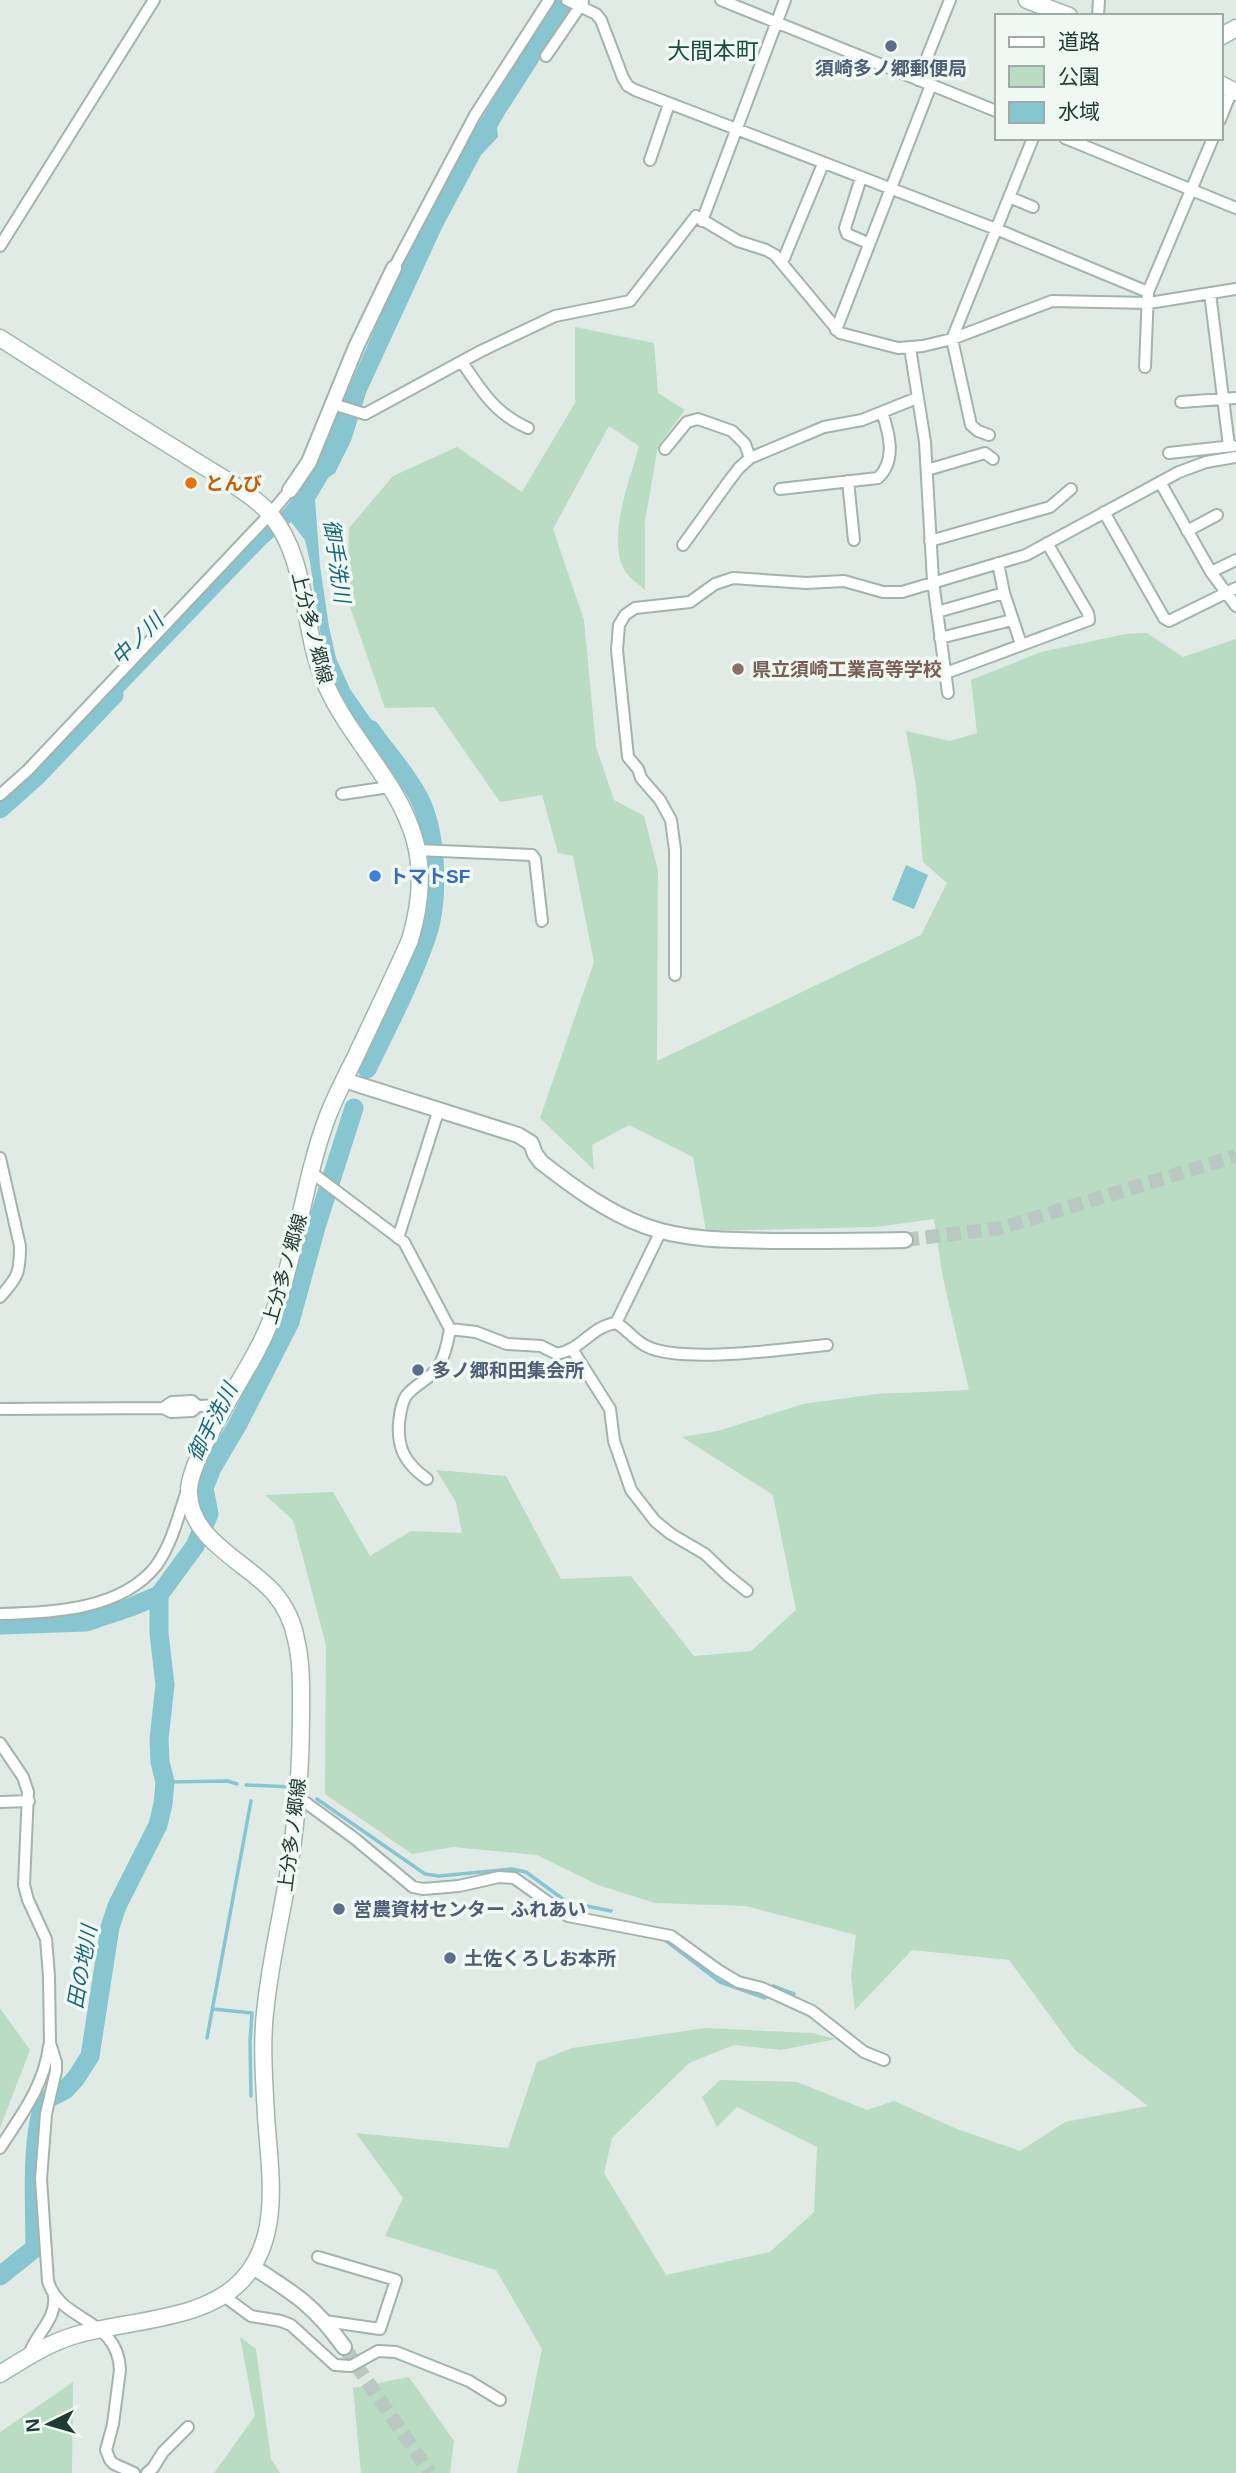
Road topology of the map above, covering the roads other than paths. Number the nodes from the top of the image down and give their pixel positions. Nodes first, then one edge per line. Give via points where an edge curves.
1 (154, 0) edge
2 (549, 0) edge
3 (721, 0) edge
4 (785, 0) edge
5 (950, 0) edge
6 (1027, 0) edge
7 (577, 2) edge
8 (1064, 14) edge
9 (777, 23) junction
10 (546, 56) dead end
11 (918, 80) junction
12 (931, 85) junction
13 (1229, 89) edge
14 (670, 104) junction
15 (995, 111) edge
16 (1222, 113) edge
17 (737, 129) junction
18 (1032, 140) edge
19 (1070, 140) edge
20 (1212, 140) edge
21 (650, 160) dead end
22 (823, 163) junction
23 (861, 178) junction
24 (890, 189) junction
25 (1191, 190) junction
26 (1009, 197) junction
27 (1033, 207) dead end
28 (1236, 208) edge
29 (702, 220) junction
30 (996, 229) junction
31 (868, 243) junction
32 (0, 246) edge
33 (782, 262) junction
34 (394, 268) joint
35 (1236, 289) edge
36 (1210, 293) junction
37 (1149, 298) junction
38 (836, 330) junction
39 (0, 338) edge
40 (952, 339) junction
41 (911, 348) junction
42 (462, 362) junction
43 (1145, 368) dead end
44 (917, 398) junction
45 (1230, 398) edge
46 (1181, 402) dead end
47 (337, 405) junction
48 (882, 412) junction
49 (528, 428) dead end
50 (989, 435) dead end
51 (1232, 446) edge
52 (665, 449) dead end
53 (1169, 453) dead end
54 (1236, 457) edge
55 (750, 458) junction
56 (993, 459) dead end
57 (927, 470) junction
58 (848, 481) junction
59 (1160, 482) junction
60 (780, 489) dead end
61 (1071, 489) dead end
62 (289, 491) joint
63 (1104, 512) junction
64 (1217, 515) dead end
65 (272, 517) junction
66 (1187, 531) junction
67 (854, 540) dead end
68 (930, 541) junction
69 (1047, 543) junction
70 (683, 545) dead end
71 (1236, 560) edge
72 (998, 564) junction
73 (1211, 572) junction
74 (933, 581) junction
75 (1236, 588) edge
76 (1004, 593) junction
77 (1225, 594) junction
78 (1236, 606) edge
79 (937, 612) junction
80 (1013, 620) junction
81 (940, 638) junction
82 (1021, 644) junction
83 (946, 673) junction
84 (948, 693) dead end
85 (389, 787) junction
86 (342, 794) dead end
87 (0, 795) edge
88 (422, 851) junction
89 (542, 921) dead end
90 (675, 975) dead end
91 (344, 1080) junction
92 (438, 1112) junction
93 (0, 1158) edge
94 (316, 1176) junction
95 (661, 1231) junction
96 (398, 1238) junction
97 (905, 1240) tunnel mouth
98 (0, 1297) edge
99 (616, 1323) junction
100 (450, 1329) junction
101 (827, 1345) dead end
102 (572, 1349) junction
103 (226, 1405) junction
104 (0, 1409) edge
105 (427, 1479) dead end
106 (189, 1486) junction
107 (747, 1591) dead end
108 (0, 1614) edge
109 (0, 1743) edge
110 (298, 1797) junction
111 (29, 1801) junction
112 (0, 1802) edge
113 (50, 2043) junction
114 (884, 2060) dead end
115 (0, 2148) edge
116 (318, 2257) dead end
117 (253, 2267) junction
118 (54, 2296) junction
119 (224, 2296) junction
120 (325, 2321) junction
121 (101, 2328) junction
122 (344, 2347) tunnel mouth
123 (29, 2356) junction
124 (0, 2374) edge
125 (500, 2400) dead end
126 (188, 2427) dead end
127 (134, 2473) edge
128 (147, 2473) edge

1 - 32 street
2 - 34 street via 475,115
3 - 9 street
4 - 9 street
5 - 11 street
6 - 8 main road
7 - 10 street
7 - 14 street via 601,20 628,86
9 - 11 street
9 - 17 street
11 - 12 street
12 - 15 street
12 - 24 street
13 - 16 street
14 - 17 street
14 - 21 street
17 - 22 street
17 - 29 street
18 - 26 street
19 - 25 street
20 - 25 street
22 - 23 street
22 - 33 street
23 - 24 street
23 - 31 street via 845,228 847,234
24 - 30 street
24 - 31 street
25 - 28 street
25 - 37 street
26 - 27 street
26 - 30 street
29 - 33 street
29 - 42 street via 696,216 630,302 555,316
30 - 37 street
30 - 40 street
31 - 38 street
33 - 38 street
34 - 47 street
35 - 36 street
36 - 37 street
36 - 45 street
37 - 40 street via 1052,300
37 - 43 street
38 - 41 street via 890,347
39 - 65 main road, 上分多ノ郷線 via 211,471
40 - 41 street
40 - 50 street via 971,425
41 - 44 street
42 - 47 street via 365,414
42 - 49 street via 503,415
44 - 48 street
44 - 57 street
45 - 46 street
45 - 51 street
47 - 62 street
48 - 55 street via 824,427
48 - 58 street via 890,447 886,469 878,478
51 - 53 street
52 - 55 street via 687,422 698,419 732,431 745,444
54 - 59 street via 1187,468
55 - 70 street
56 - 57 street via 985,453
57 - 68 street
58 - 60 street
58 - 67 street
59 - 63 street
59 - 66 street
61 - 68 street via 1050,506
62 - 65 street
63 - 69 street
63 - 77 street via 1164,618 1174,620
64 - 66 street
65 - 85 main road, 上分多ノ郷線 via 302,582 325,683
65 - 87 street
66 - 73 street
68 - 74 street
69 - 72 street
69 - 82 street via 1089,620
71 - 73 street
72 - 74 street
72 - 76 street
73 - 77 street
74 - 79 street
74 - 90 street via 892,593 844,580 806,583 733,578 715,584 690,602 645,606 625,615 617,642 624,741 628,757 671,820
75 - 77 street
76 - 79 street
76 - 80 street
77 - 78 street
79 - 81 street
80 - 81 street
80 - 82 street
81 - 83 street
82 - 83 street
83 - 84 street
85 - 86 street
85 - 88 main road, 上分多ノ郷線
88 - 89 street via 532,855
88 - 91 main road, 上分多ノ郷線 via 420,898 410,940
91 - 92 street
91 - 94 main road, 上分多ノ郷線 via 326,1119
92 - 95 street via 530,1141 541,1162 598,1203
92 - 96 street
93 - 98 street via 20,1246 20,1272
94 - 96 street
94 - 103 main road, 上分多ノ郷線 via 276,1310
95 - 97 street via 724,1240
95 - 99 street
96 - 100 street
99 - 101 street via 647,1347 674,1353
99 - 102 street via 604,1325
100 - 102 street via 476,1332 507,1345 541,1346 557,1353
100 - 105 street via 437,1368 407,1396 400,1411 401,1450
102 - 107 street via 610,1409 614,1441 631,1490 655,1521 705,1554
103 - 104 street via 198,1406 192,1401 172,1402 163,1408
103 - 106 main road, 上分多ノ郷線
106 - 108 street via 164,1553 149,1573 128,1589 79,1607
106 - 110 main road, 上分多ノ郷線 via 202,1529 277,1596 293,1627 300,1670
109 - 111 street via 23,1777
110 - 114 street via 413,1887 514,1878 568,1916 678,1940 728,1976 812,2011 864,2052
110 - 117 main road, 上分多ノ郷線 via 265,2004 270,2205 265,2238
111 - 112 street
111 - 113 street via 24,1885 46,1939
113 - 115 street via 39,2086
113 - 118 street via 56,2062 45,2123 41,2194 47,2272
116 - 120 street via 396,2280 380,2329
117 - 119 main road, 上分多ノ郷線
117 - 120 street via 299,2296
118 - 121 street
118 - 123 street via 51,2318
119 - 121 main road, 上分多ノ郷線 via 184,2312
119 - 125 street via 251,2316 291,2325 335,2365 351,2366 378,2351 396,2352 469,2381
120 - 122 street
121 - 123 main road, 上分多ノ郷線
121 - 127 street via 120,2362 107,2456
123 - 124 main road, 上分多ノ郷線
126 - 128 street

